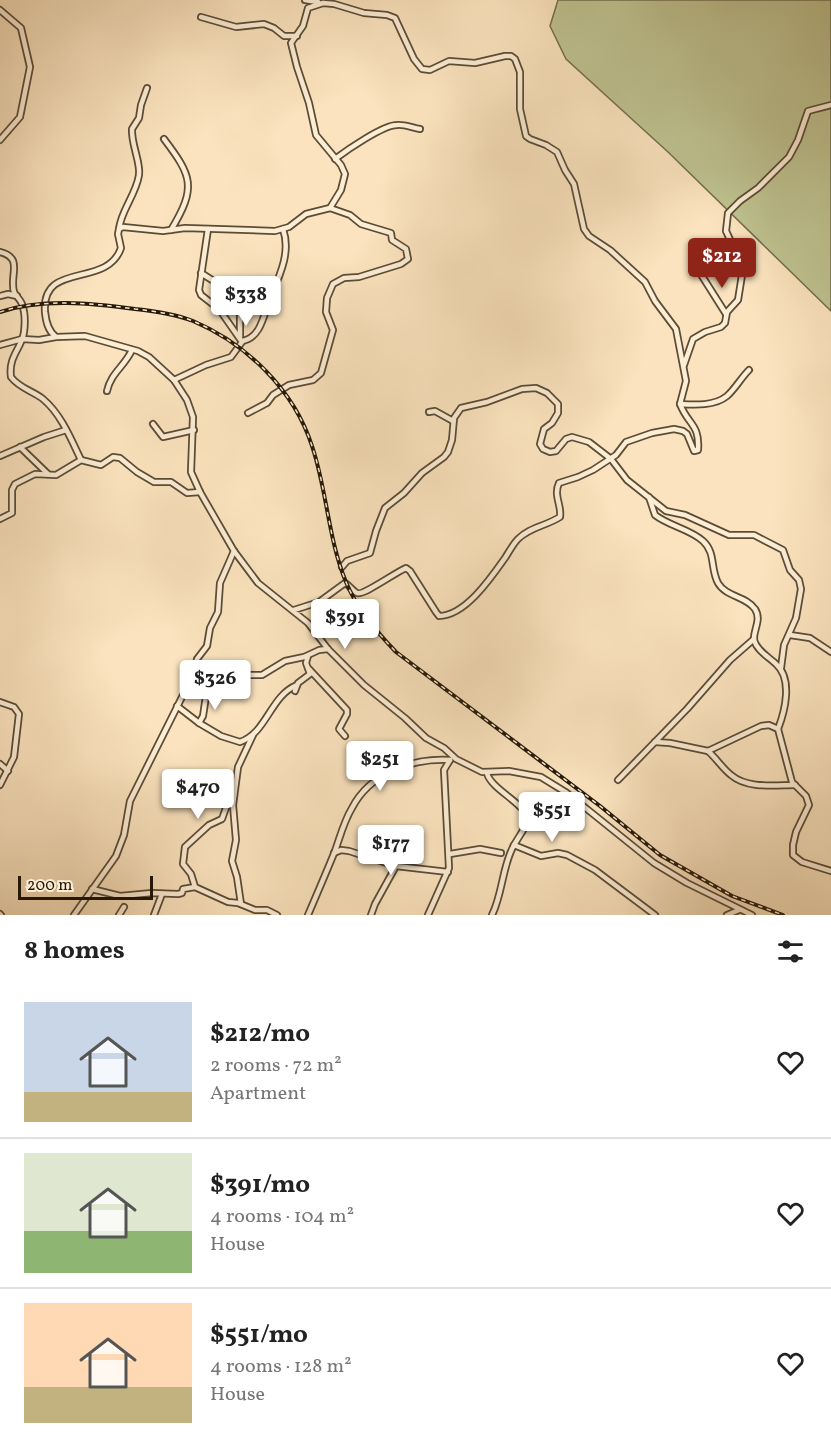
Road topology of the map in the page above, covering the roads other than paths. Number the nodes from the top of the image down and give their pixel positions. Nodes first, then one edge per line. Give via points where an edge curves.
1 (305, 0) edge
2 (323, 3) junction
3 (0, 10) edge
4 (201, 16) dead end
5 (297, 36) junction
6 (147, 88) dead end
7 (831, 105) edge
8 (420, 129) dead end
9 (164, 139) dead end
10 (0, 140) edge
11 (335, 159) junction
12 (330, 208) junction
13 (119, 229) junction
14 (208, 229) junction
15 (283, 229) junction
16 (171, 230) junction
17 (0, 252) edge
18 (201, 273) junction
19 (702, 276) dead end
20 (0, 296) edge
21 (17, 296) junction
22 (726, 314) junction
23 (57, 337) junction
24 (22, 339) junction
25 (241, 339) junction
26 (0, 345) edge
27 (132, 350) junction
28 (683, 368) junction
29 (749, 370) dead end
30 (174, 381) junction
31 (107, 392) dead end
32 (680, 404) junction
33 (429, 412) dead end
34 (248, 413) dead end
35 (453, 421) junction
36 (153, 424) dead end
37 (66, 430) junction
38 (194, 430) junction
39 (20, 447) junction
40 (0, 456) edge
41 (610, 459) junction
42 (81, 460) junction
43 (48, 474) junction
44 (200, 492) junction
45 (649, 496) junction
46 (0, 519) edge
47 (234, 551) junction
48 (342, 567) dead end
49 (294, 610) junction
50 (790, 635) junction
51 (754, 639) junction
52 (328, 649) junction
53 (831, 652) edge
54 (310, 654) junction
55 (781, 668) junction
56 (309, 669) junction
57 (0, 702) edge
58 (177, 706) junction
59 (199, 723) junction
60 (777, 729) junction
61 (253, 735) junction
62 (345, 736) dead end
63 (655, 742) junction
64 (708, 751) junction
65 (453, 760) junction
66 (0, 764) edge
67 (8, 771) junction
68 (487, 772) junction
69 (618, 780) dead end
70 (0, 785) edge
71 (795, 785) junction
72 (234, 796) junction
73 (514, 844) junction
74 (334, 853) junction
75 (501, 853) dead end
76 (450, 854) junction
77 (396, 866) junction
78 (831, 871) edge
79 (448, 872) junction
80 (195, 887) junction
81 (92, 889) junction
82 (162, 894) junction
83 (241, 904) junction
84 (124, 907) dead end
85 (739, 910) junction
86 (74, 915) edge
87 (119, 915) edge
88 (154, 915) edge
89 (277, 915) edge
90 (308, 915) edge
91 (371, 915) edge
92 (428, 915) edge
93 (492, 915) edge
94 (655, 915) edge
95 (727, 915) edge
96 (752, 915) edge

1 - 2 street
2 - 5 street via 308,8
2 - 28 street via 395,18 422,69 430,70 449,61 475,63 505,56 515,59 520,72 519,99 526,136 551,147 560,156 574,184 581,221 589,236 649,286 676,329
3 - 10 street via 21,28 30,62 20,117
4 - 5 street via 236,27 264,24 285,36
5 - 11 street via 292,47 313,127
6 - 13 street via 132,129 139,176
7 - 22 street via 808,111 789,157 728,213 726,231 738,256 742,281 738,301
8 - 11 street via 391,126
9 - 16 street via 188,177 184,205
11 - 12 street via 344,171 344,180
12 - 15 street via 306,214
12 - 34 street via 361,224 391,233 392,240 406,249 408,259 333,284 326,312 333,330 321,373 313,381 290,385
13 - 16 street via 127,226
13 - 23 street via 121,248 113,262 53,285 44,304 48,327
14 - 15 street
14 - 16 street
14 - 18 street
15 - 25 street via 286,246 277,284 260,328 249,339
17 - 21 street via 12,258
18 - 25 street via 201,295 219,309
18 - 25 street via 240,292
19 - 22 street
20 - 21 street
21 - 24 street via 23,305
22 - 28 street via 721,327 693,339
23 - 24 street
23 - 27 street via 85,336
24 - 26 street
24 - 37 street via 12,360 11,377 44,400
25 - 30 street via 240,348 231,357
27 - 30 street via 144,354
27 - 31 street via 111,377
28 - 32 street via 686,384
29 - 32 street via 719,401
30 - 38 street via 190,407
32 - 41 street via 697,430 698,450 694,452 685,432 674,429 631,440
33 - 35 street via 435,411
35 - 41 street via 465,406 536,388 558,404 558,413 544,429 540,444 543,449 550,453 566,439 578,438
35 - 48 street via 452,443 444,457 385,508 370,553
36 - 38 street via 163,437
37 - 39 street
37 - 42 street
38 - 44 street via 190,464
39 - 40 street
39 - 43 street
41 - 45 street via 627,480
41 - 49 street via 559,483 556,494 560,518 531,529 516,540 487,581 457,610 439,616 406,568 362,593 345,583 319,602
42 - 43 street via 61,473
42 - 44 street via 101,465 113,457 120,458 154,482 171,482 187,493
43 - 46 street via 31,475 15,484 12,513
44 - 47 street
45 - 50 street via 666,511 729,535 754,535 783,550 800,584
45 - 51 street via 655,515 701,538 710,548 721,587 756,611
47 - 49 street via 258,582
47 - 58 street via 220,583 218,612 207,646 197,659
49 - 52 street
50 - 53 street via 810,638
50 - 55 street
51 - 55 street via 762,652
51 - 63 street
52 - 54 street
52 - 65 street via 364,685 426,738 444,748
54 - 56 street via 306,661
54 - 59 street via 285,661 262,675 242,675 213,685
55 - 60 street via 785,707
56 - 61 street via 308,676 296,688 280,697
56 - 62 street via 347,710 339,729
57 - 67 street via 20,714
58 - 59 street
58 - 81 street via 130,801 116,856
59 - 61 street via 240,742
60 - 64 street via 761,726
60 - 71 street
61 - 72 street via 238,767
63 - 64 street
63 - 69 street
64 - 71 street via 740,782
65 - 68 street
65 - 74 street via 423,761 379,777 351,809
65 - 76 street via 444,770
66 - 67 street
67 - 70 street
68 - 73 street via 490,780 530,819
68 - 85 street via 509,771 541,777 567,793 647,858
71 - 78 street via 809,805 795,836 793,855 801,862
72 - 80 street via 222,819 209,825 183,850 183,864
72 - 83 street via 236,840 232,861
73 - 93 street
73 - 94 street via 541,856 567,855 595,870
74 - 77 street via 349,851
74 - 90 street
75 - 76 street via 480,849
76 - 79 street
77 - 79 street
77 - 91 street
79 - 92 street
80 - 82 street via 178,894
80 - 83 street
81 - 82 street via 120,896
81 - 86 street
82 - 88 street
83 - 89 street
84 - 87 street
85 - 95 street
85 - 96 street

